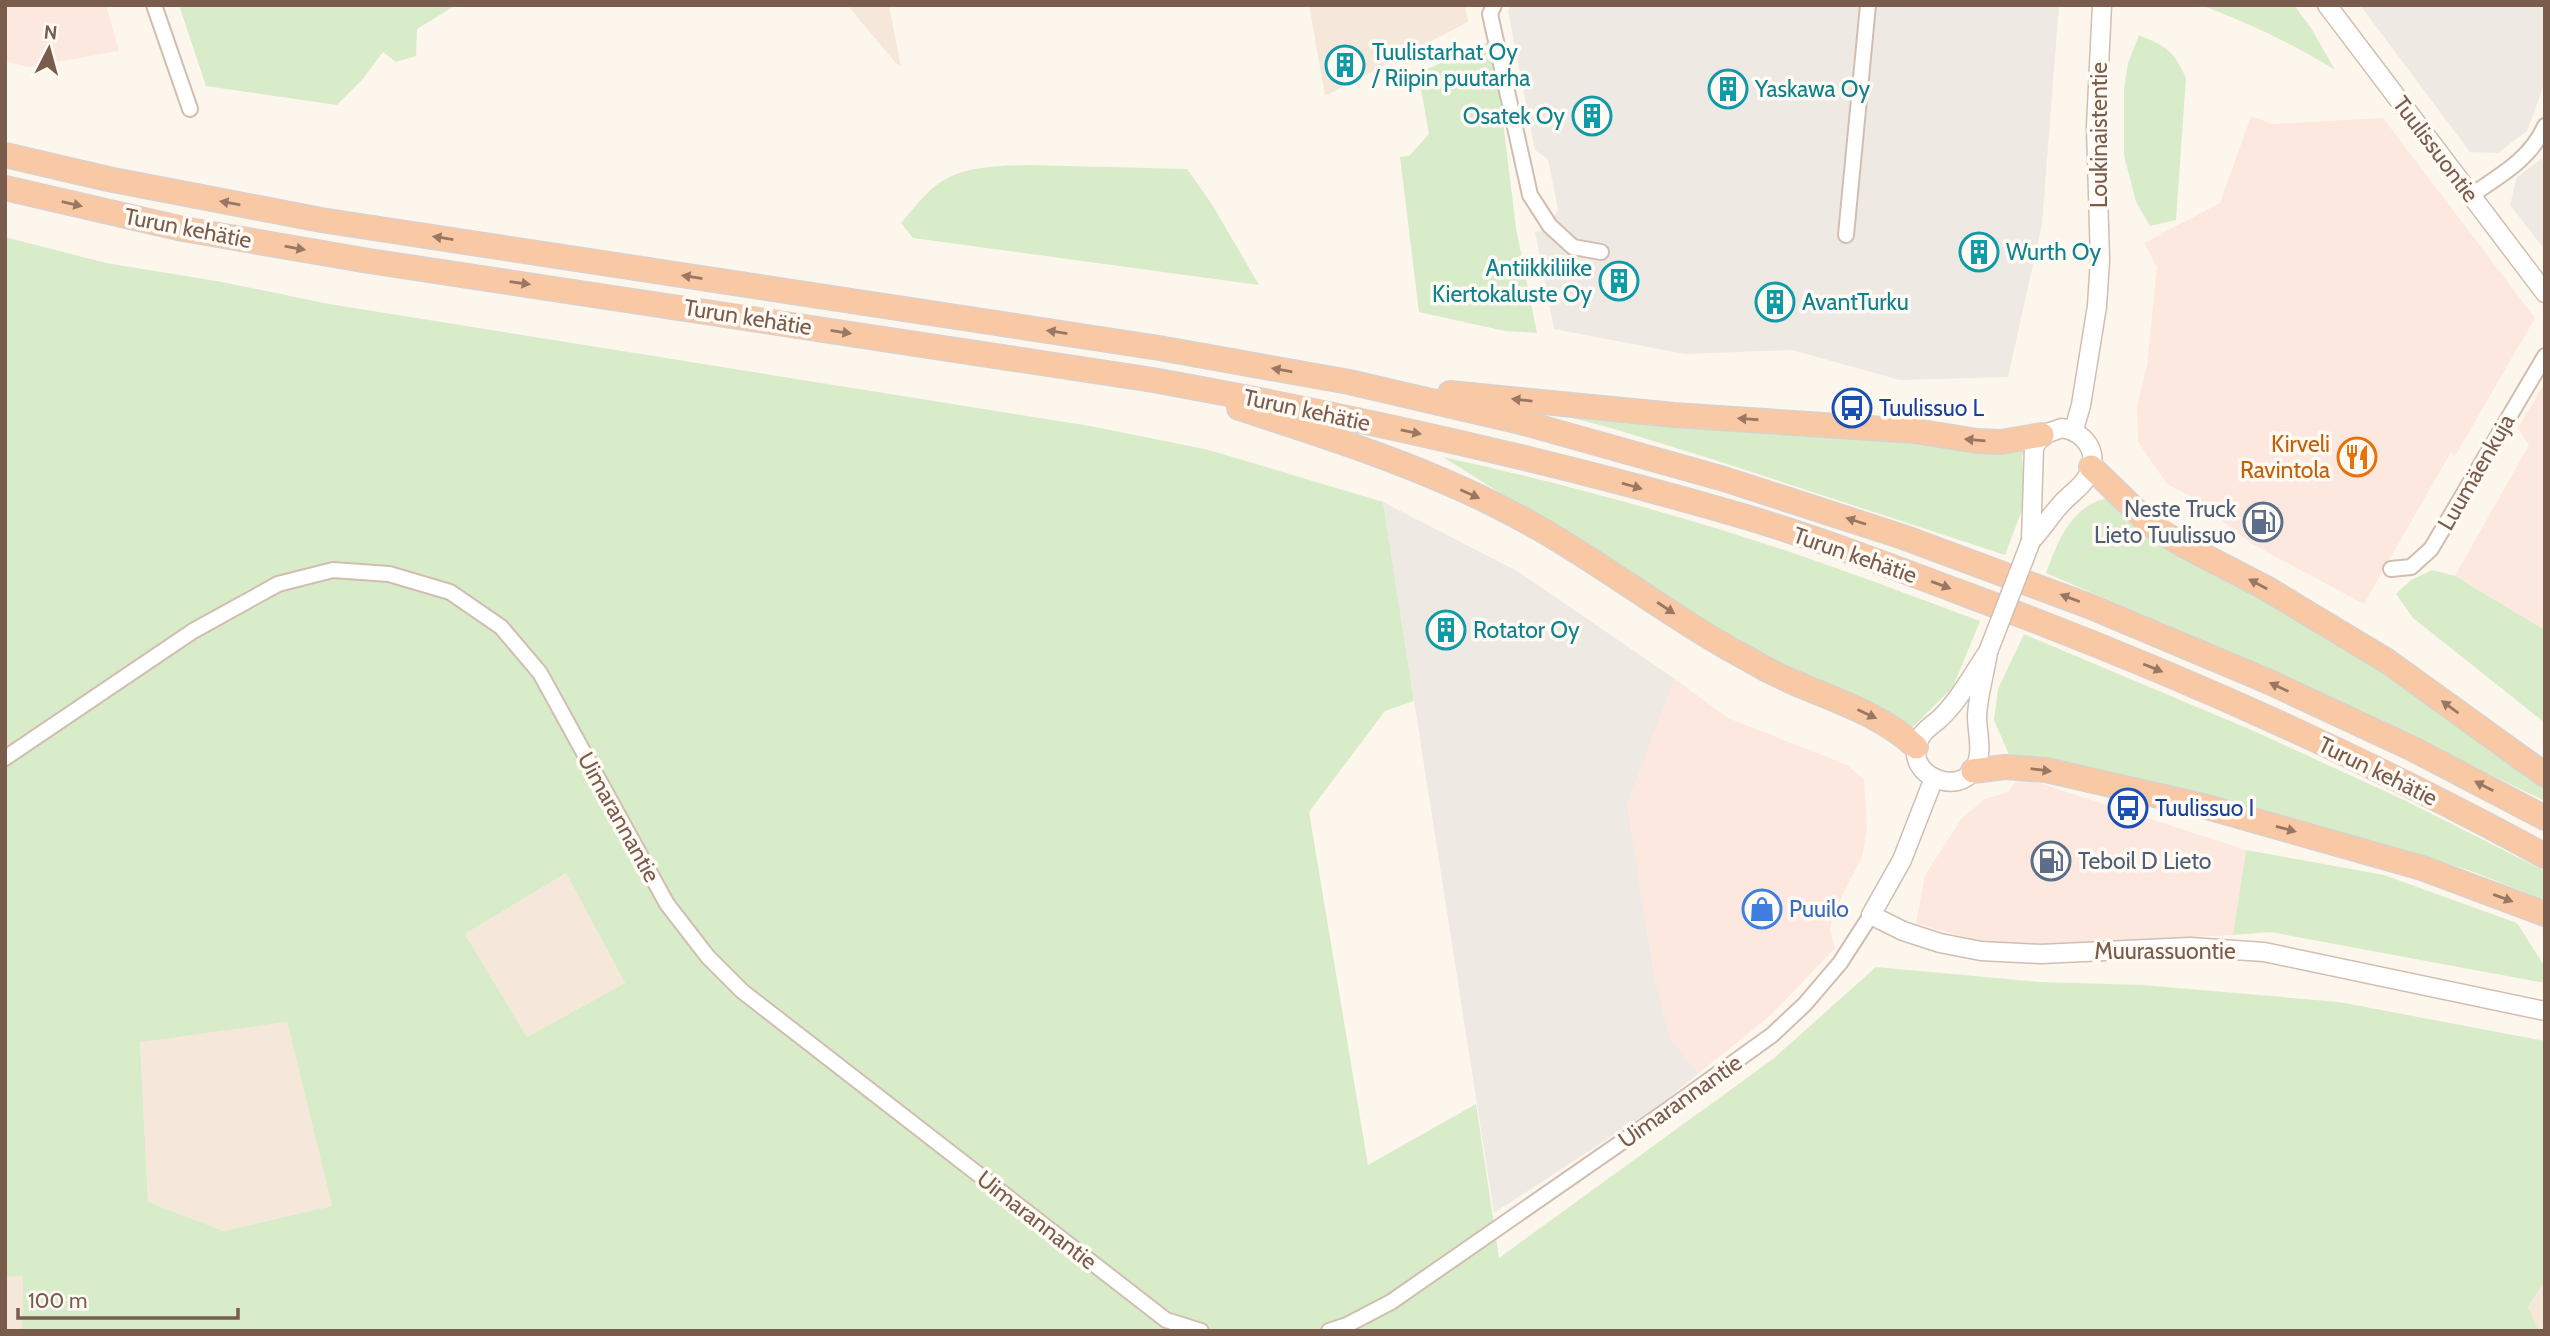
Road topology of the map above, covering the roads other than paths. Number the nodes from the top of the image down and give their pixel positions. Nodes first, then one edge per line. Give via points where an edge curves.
1 (154, 5) edge
2 (1494, 5) edge
3 (1868, 5) edge
4 (2102, 5) edge
5 (2327, 5) edge
6 (190, 108) dead end
7 (2545, 126) edge
8 (5, 155) edge
9 (5, 188) edge
10 (2470, 196) junction
11 (1846, 235) dead end
12 (1601, 252) dead end
13 (2545, 293) edge
14 (2545, 356) edge
15 (1153, 380) junction
16 (1349, 382) junction
17 (2074, 430) junction
18 (2042, 435) junction
19 (2091, 467) junction
20 (2031, 541) junction
21 (2391, 569) dead end
22 (1988, 652) junction
23 (1916, 747) junction
24 (5, 758) edge
25 (1973, 771) junction
26 (2545, 775) edge
27 (1934, 778) junction
28 (2545, 818) edge
29 (2545, 856) edge
30 (2545, 914) edge
31 (1871, 915) junction
32 (2545, 1011) edge
33 (1201, 1331) edge
34 (1329, 1331) edge

1 - 6 street
2 - 12 street via 1490,14 1530,195 1550,226 1573,247
3 - 11 street
4 - 17 street, Loukinaistentie via 2097,306
5 - 10 street, Tuulissuontie
7 - 10 street via 2516,165
16 -> 8 highway, Turun kehätie via 1159,348 307,217
9 -> 15 highway, Turun kehätie via 183,229 369,261
10 - 13 street, Tuulissuontie
14 - 21 street, Luumäenkuja via 2431,549 2411,567
15 -> 23 highway via 1312,431 1504,509 1746,658 1888,724
15 -> 29 highway, Turun kehätie via 1299,407 1590,474 1748,518 1893,567 2189,683 2337,749
18 -> 16 highway via 1977,441
28 -> 16 highway, Turun kehätie via 2267,681 1995,569 1631,451
17 - 18 street via 2062,428
17 - 19 street via 2088,440
18 - 20 street via 2033,453
19 - 20 street via 2086,479
26 -> 19 highway via 2375,654 2152,526
20 - 22 street, bridge
22 - 23 street via 1949,710 1924,731
22 - 25 street
23 - 27 street via 1922,769
24 - 33 street, Uimarannantie via 193,631 278,584 333,570 389,574 450,592 501,627 540,673 667,904 741,991 1166,1320
25 - 27 street via 1949,782
25 -> 30 highway via 2005,767 2046,770 2203,806 2422,868
27 - 31 street, Uimarannantie via 1902,860
31 - 32 street, Muurassuontie via 1903,931 1980,951 2040,954 2190,947 2264,952
31 - 34 street, Uimarannantie via 1840,963 1772,1035 1391,1302

